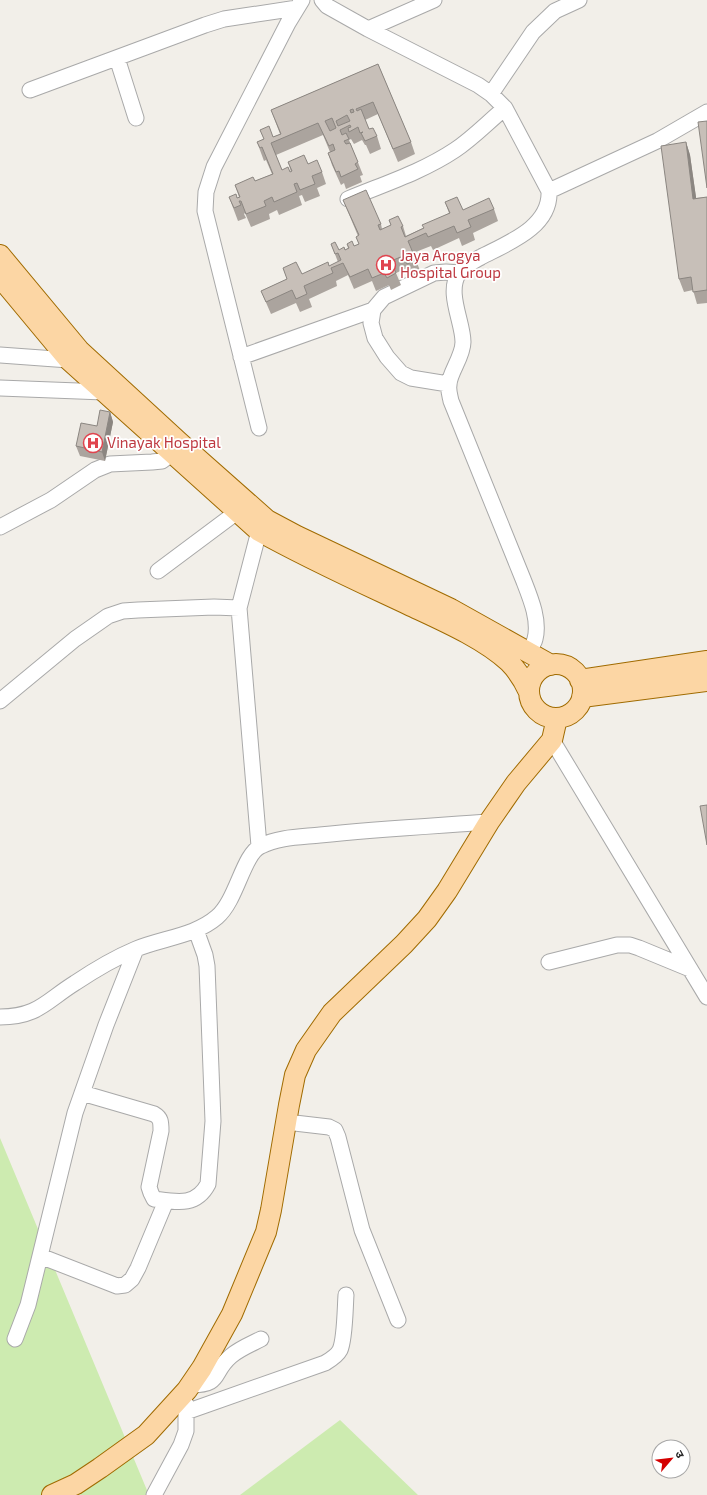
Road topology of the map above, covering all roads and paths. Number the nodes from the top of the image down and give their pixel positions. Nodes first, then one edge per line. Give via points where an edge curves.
1 (322, 0) edge
2 (434, 0) edge
3 (579, 0) edge
4 (300, 4) edge
5 (368, 29) junction
6 (117, 58) junction
7 (30, 90) dead end
8 (491, 94) junction
9 (505, 108) junction
10 (707, 112) edge
11 (136, 118) dead end
12 (549, 191) junction
13 (345, 200) edge
14 (0, 255) edge
15 (459, 273) junction
16 (0, 277) edge
17 (372, 310) junction
18 (0, 355) edge
19 (74, 355) junction
20 (241, 357) junction
21 (448, 384) junction
22 (0, 388) edge
23 (104, 392) junction
24 (259, 428) dead end
25 (170, 452) junction
26 (237, 512) junction
27 (263, 525) junction
28 (0, 527) edge
29 (158, 571) dead end
30 (239, 608) junction
31 (527, 652) junction
32 (707, 661) edge
33 (551, 665) junction
34 (707, 681) edge
35 (581, 688) junction
36 (529, 692) junction
37 (0, 701) edge
38 (557, 718) junction
39 (552, 740) junction
40 (489, 822) junction
41 (259, 846) junction
42 (196, 930) junction
43 (136, 949) junction
44 (549, 962) dead end
45 (690, 969) junction
46 (707, 997) edge
47 (0, 1018) edge
48 (82, 1093) junction
49 (286, 1122) junction
50 (166, 1200) junction
51 (40, 1256) junction
52 (346, 1296) dead end
53 (398, 1320) dead end
54 (15, 1339) dead end
55 (261, 1339) dead end
56 (189, 1388) junction
57 (186, 1412) junction
58 (100, 1468) junction
59 (52, 1495) edge
60 (75, 1495) edge
61 (154, 1495) edge

1 - 5 street via 327,6
2 - 5 street
3 - 8 street via 556,11 533,32
4 - 6 street via 224,19
4 - 20 street via 214,167 206,192 206,211
5 - 8 street
6 - 7 street
6 - 11 street
8 - 9 street
9 - 12 street
9 - 13 street via 456,150 441,159 409,175
10 - 12 street via 657,141
12 - 15 street via 546,210 534,227 469,264
14 - 19 main road
15 - 17 street via 434,273 384,297
15 - 21 street via 455,285 455,300 463,344
16 - 19 main road
17 - 20 street
17 - 21 street via 371,322 375,338 401,373 411,378
18 - 19 street
19 - 23 main road
19 - 27 main road via 180,442
20 - 24 street
21 - 31 street via 451,401 533,606 535,641
22 - 23 street
23 - 25 main road
25 - 26 main road
25 - 28 street via 162,461 110,464 95,470 51,500
26 - 27 main road
26 - 29 street
27 - 30 street
27 - 31 main road via 297,536 451,609
27 - 36 main road via 290,549 445,621 492,648 510,663
30 - 37 street via 138,610 108,616 75,639
30 - 41 street
31 - 33 main road
32 - 35 main road
33 - 35 main road via 568,667 575,673
33 - 36 main road via 536,673
34 - 35 main road
35 - 38 main road via 579,705 573,712
36 - 38 main road via 538,711
38 - 39 main road
39 - 40 main road via 516,783
39 - 45 street
40 - 41 street via 344,832 280,840
40 - 49 main road via 427,919 332,1013 310,1044 295,1075
41 - 42 street via 250,856 231,900 219,916
42 - 43 street
42 - 50 street via 207,966 213,1121 208,1184 204,1192 192,1201
43 - 47 street via 74,983 42,1007 25,1015
43 - 48 street
44 - 45 street via 617,945 630,945
45 - 46 street
48 - 50 street via 159,1117 162,1122 161,1131 149,1187 154,1199
48 - 51 street
49 - 53 street via 335,1130 362,1230
49 - 56 main road via 266,1232 232,1314
50 - 51 street via 138,1268 125,1285 116,1286
51 - 54 street via 28,1305
52 - 57 street via 340,1350 333,1358
55 - 56 street via 232,1355 210,1383
56 - 57 street
56 - 58 main road via 146,1434
57 - 61 street via 186,1431 181,1445
58 - 59 main road via 76,1484
58 - 60 street

